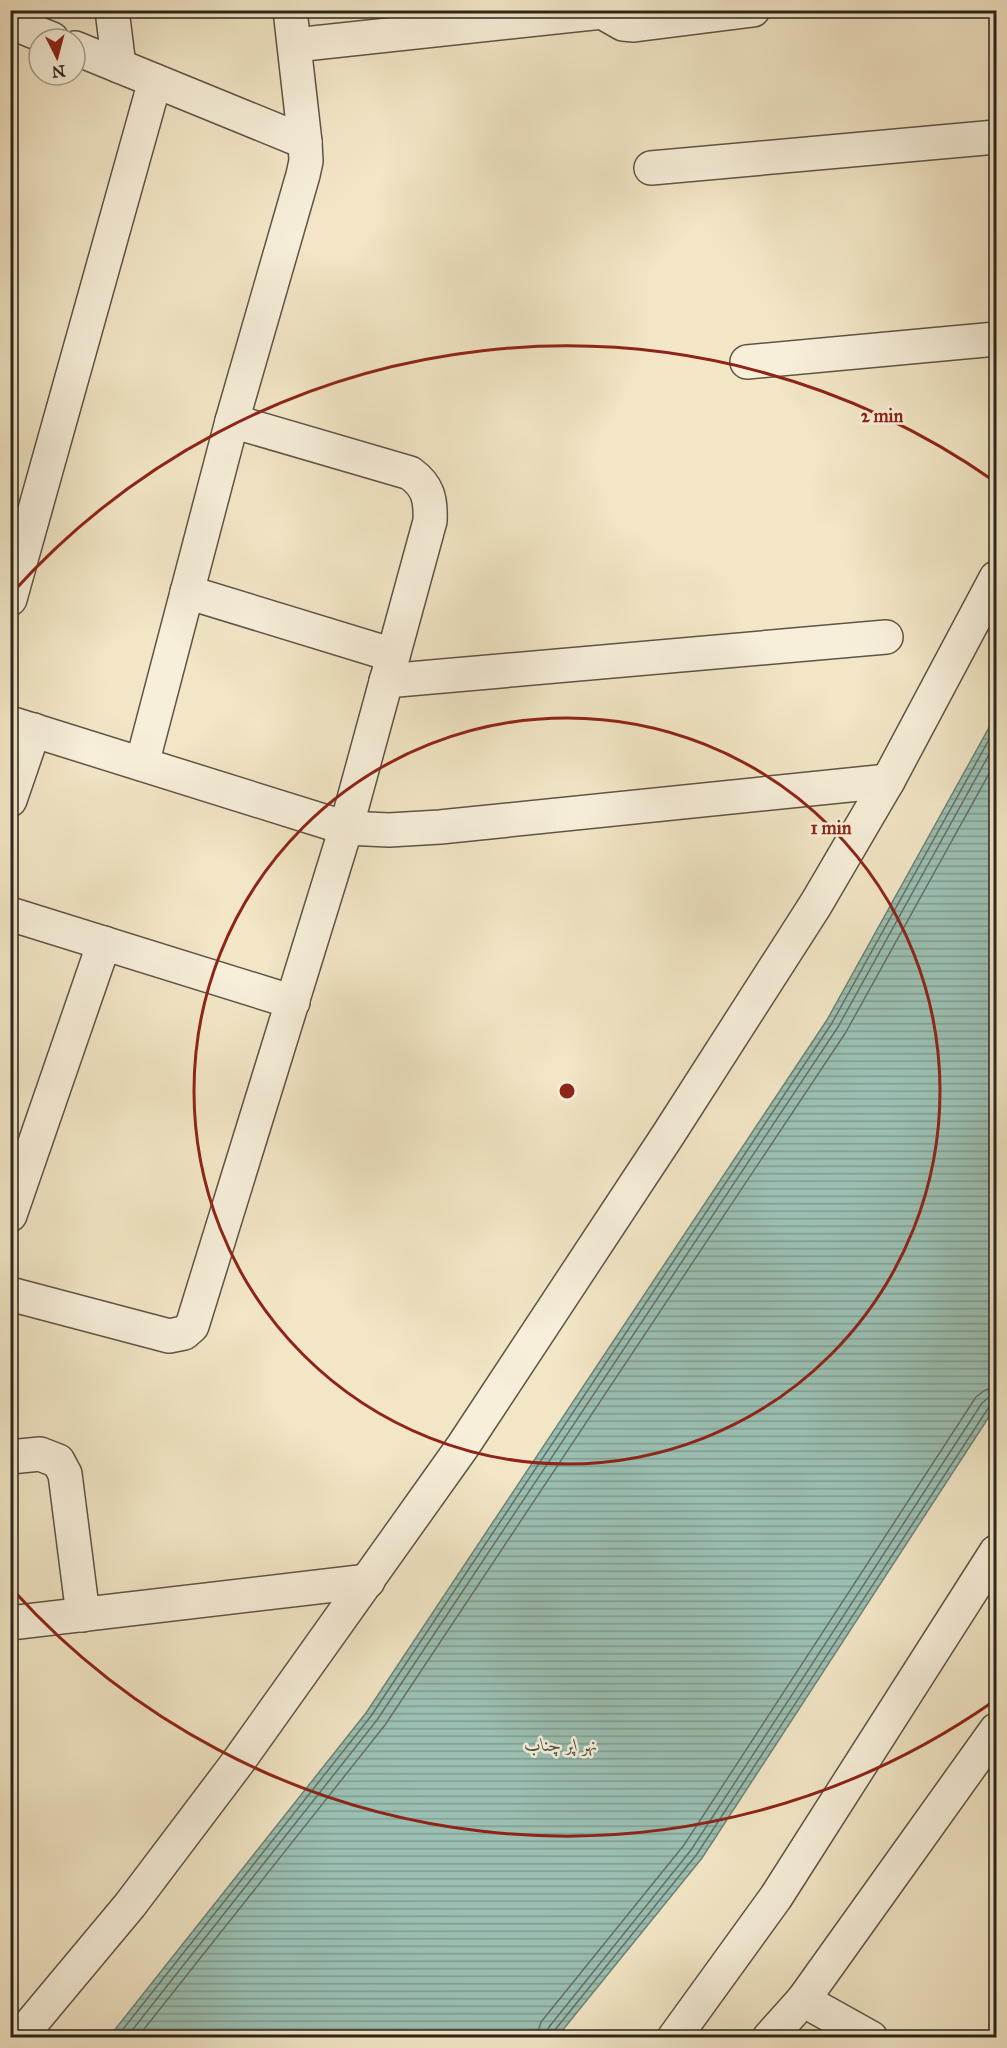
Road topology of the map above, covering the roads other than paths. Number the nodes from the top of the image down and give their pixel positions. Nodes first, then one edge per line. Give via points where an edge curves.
1 (112, 10) edge
2 (290, 10) edge
3 (753, 10) edge
4 (602, 11) edge
5 (459, 19) edge
6 (10, 22) edge
7 (27, 29) edge
8 (295, 45) junction
9 (87, 53) edge
10 (119, 66) junction
11 (155, 81) junction
12 (996, 137) edge
13 (305, 142) junction
14 (651, 168) dead end
15 (996, 339) edge
16 (747, 362) dead end
17 (232, 421) junction
18 (996, 578) edge
19 (187, 592) junction
20 (10, 599) edge
21 (886, 637) dead end
22 (390, 668) junction
23 (22, 726) edge
24 (142, 764) junction
25 (888, 781) junction
26 (10, 800) edge
27 (346, 828) junction
28 (10, 914) edge
29 (104, 943) junction
30 (293, 1002) junction
31 (10, 1215) edge
32 (10, 1294) edge
33 (10, 1457) edge
34 (996, 1552) edge
35 (368, 1581) junction
36 (82, 1615) junction
37 (10, 1623) edge
38 (996, 1730) edge
39 (803, 2000) junction
40 (19, 2037) edge
41 (674, 2037) edge
42 (769, 2037) edge
43 (872, 2037) edge

1 - 10 street
2 - 8 street
3 - 4 street via 634,25 623,24
4 - 5 street
5 - 8 street
6 - 7 street
8 - 13 street
9 - 10 street
10 - 11 street
11 - 13 street
11 - 20 street
12 - 14 street
13 - 17 street via 303,176
15 - 16 street
17 - 19 street
17 - 22 street via 410,473 421,481 431,508 430,521
18 - 25 street
19 - 22 street
19 - 24 street
21 - 22 street
22 - 27 street
23 - 24 street
23 - 26 street
24 - 27 street
25 - 27 street via 440,827
25 - 35 street via 816,904 668,1135 463,1446
27 - 30 street
28 - 29 street
29 - 30 street
29 - 31 street
30 - 32 street via 197,1314 188,1330 174,1336 163,1335
33 - 36 street via 40,1454 57,1461 65,1474
34 - 41 street via 776,1897
35 - 36 street
35 - 40 street via 130,1905
36 - 37 street
38 - 39 street
39 - 42 street
39 - 43 street

